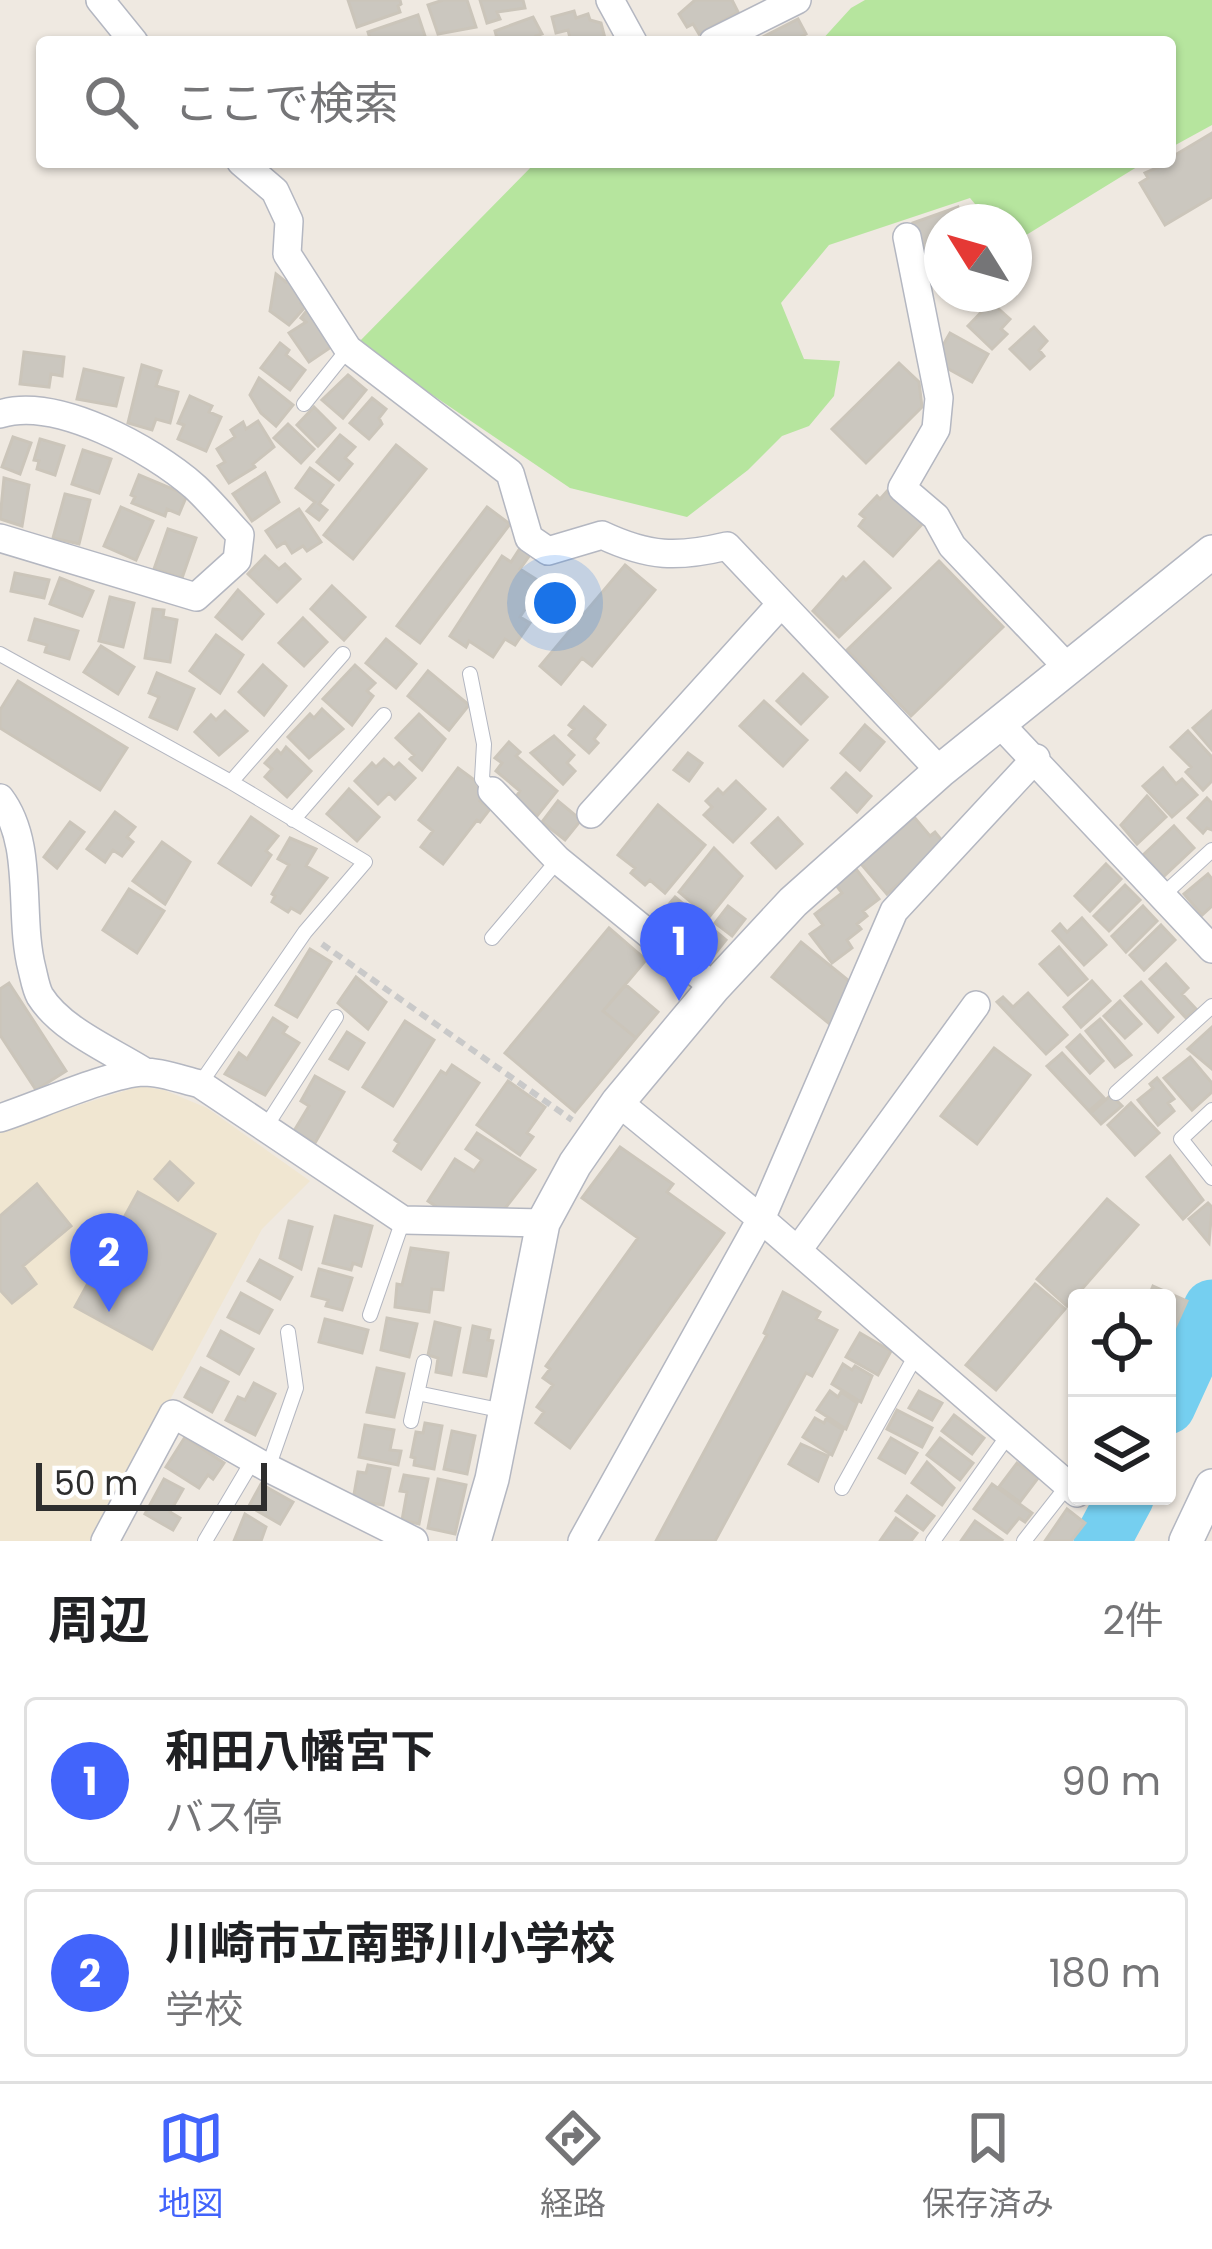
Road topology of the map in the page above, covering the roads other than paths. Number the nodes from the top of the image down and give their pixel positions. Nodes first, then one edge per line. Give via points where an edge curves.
1 (100, 0) edge
2 (610, 0) edge
3 (797, 0) edge
4 (129, 36) edge
5 (630, 36) edge
6 (725, 36) edge
7 (248, 168) edge
8 (907, 237) dead end
9 (348, 349) junction
10 (304, 404) dead end
11 (0, 414) edge
12 (0, 538) edge
13 (1212, 552) edge
14 (780, 604) junction
15 (0, 654) edge
16 (343, 654) dead end
17 (1070, 669) junction
18 (470, 674) dead end
19 (385, 715) dead end
20 (1001, 725) junction
21 (1036, 758) junction
22 (940, 771) junction
23 (231, 782) junction
24 (492, 791) joint
25 (0, 798) edge
26 (592, 814) dead end
27 (293, 820) junction
28 (1212, 850) edge
29 (558, 860) junction
30 (11, 864) edge
31 (1163, 895) junction
32 (0, 909) edge
33 (492, 938) dead end
34 (25, 942) junction
35 (1212, 949) edge
36 (713, 987) junction
37 (976, 1006) dead end
38 (1212, 1006) edge
39 (336, 1017) dead end
40 (145, 1072) junction
41 (200, 1084) junction
42 (1116, 1093) dead end
43 (618, 1102) junction
44 (1212, 1110) edge
45 (0, 1118) edge
46 (265, 1128) junction
47 (1212, 1178) edge
48 (761, 1219) junction
49 (403, 1220) junction
50 (543, 1223) junction
51 (798, 1250) junction
52 (370, 1315) dead end
53 (288, 1332) dead end
54 (916, 1355) junction
55 (424, 1362) dead end
56 (417, 1393) junction
57 (504, 1412) junction
58 (411, 1421) dead end
59 (1009, 1434) junction
60 (260, 1464) junction
61 (1068, 1486) edge
62 (1212, 1486) edge
63 (842, 1488) dead end
64 (1069, 1505) edge
65 (105, 1541) edge
66 (205, 1541) edge
67 (414, 1541) edge
68 (474, 1541) edge
69 (583, 1541) edge
70 (933, 1541) edge
71 (1024, 1541) edge
72 (1186, 1541) edge

1 - 4 street
2 - 5 street
3 - 6 street
7 - 9 street via 275,191 289,221 287,254
8 - 17 street via 939,398 936,429 902,488
9 - 10 lane
9 - 14 street via 510,473 530,538 548,551 602,535 639,552 727,547
11 - 12 street via 50,412 102,429 194,486 240,535 237,560 196,597
13 - 17 street
14 - 22 street
14 - 26 street
15 - 23 lane
16 - 23 lane
17 - 20 street
18 - 24 lane via 482,779
19 - 27 lane
20 - 21 street
20 - 22 street
21 - 31 street
21 - 48 street via 894,911
22 - 36 street via 793,902
23 - 27 lane
24 - 29 street
25 - 30 street via 13,815
27 - 41 lane via 365,862 305,932
28 - 31 lane
29 - 33 lane
29 - 36 street
30 - 34 street
31 - 35 street
32 - 34 street
34 - 40 street via 39,995 68,1024
36 - 43 street
37 - 51 street
38 - 42 lane
39 - 46 lane
40 - 41 street
40 - 45 street
41 - 46 street
43 - 48 street
43 - 50 street
44 - 47 lane via 1181,1139
46 - 49 street
48 - 51 street
48 - 69 street
49 - 50 street
49 - 52 lane
50 - 57 street
51 - 54 street
53 - 60 lane via 296,1388
54 - 59 street
54 - 63 lane
55 - 56 lane
56 - 57 lane
56 - 58 lane
57 - 68 street
59 - 61 street
59 - 70 lane
60 - 65 street via 173,1414
60 - 66 lane
60 - 67 street
62 - 72 street
64 - 71 lane

